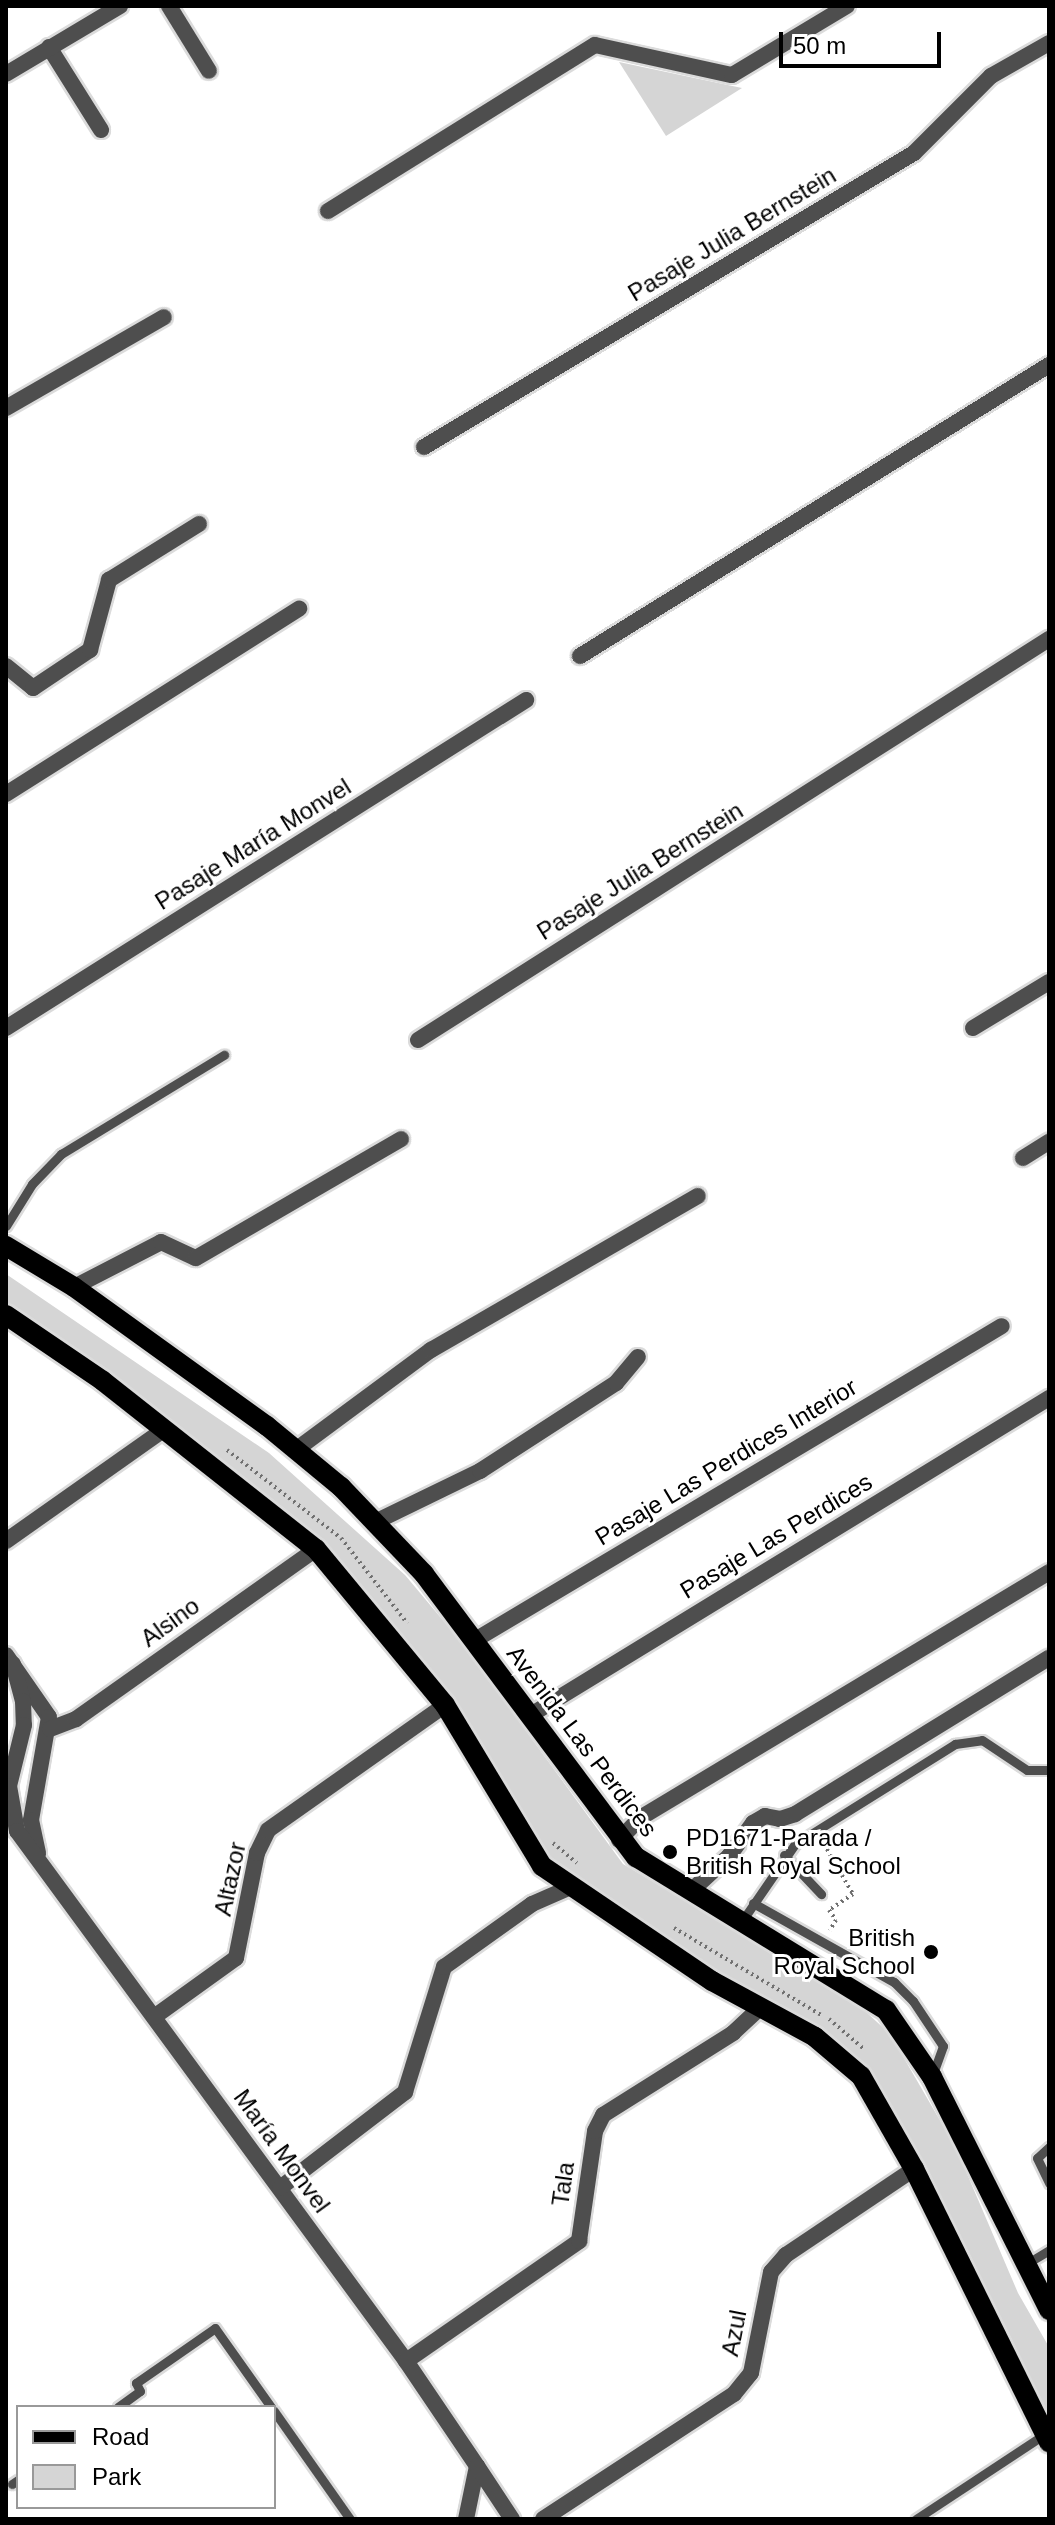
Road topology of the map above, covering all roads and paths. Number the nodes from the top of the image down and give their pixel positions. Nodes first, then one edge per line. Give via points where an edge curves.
1 (120, 6) edge
2 (169, 6) edge
3 (847, 6) edge
4 (1049, 43) edge
5 (49, 47) junction
6 (209, 71) dead end
7 (6, 74) edge
8 (101, 130) dead end
9 (328, 211) dead end
10 (164, 317) dead end
11 (1049, 365) edge
12 (6, 408) edge
13 (424, 447) dead end
14 (199, 524) dead end
15 (299, 609) dead end
16 (1049, 639) edge
17 (580, 656) dead end
18 (6, 666) edge
19 (526, 700) dead end
20 (6, 794) edge
21 (1049, 982) edge
22 (6, 1028) edge
23 (973, 1028) dead end
24 (418, 1040) dead end
25 (224, 1055) dead end
26 (401, 1139) dead end
27 (1049, 1142) edge
28 (1023, 1158) dead end
29 (698, 1196) dead end
30 (6, 1226) edge
31 (6, 1246) edge
32 (74, 1287) junction
33 (6, 1315) edge
34 (1002, 1326) dead end
35 (638, 1357) dead end
36 (1049, 1398) edge
37 (165, 1429) junction
38 (218, 1443) dead end
39 (297, 1449) junction
40 (375, 1522) junction
41 (6, 1541) edge
42 (316, 1549) junction
43 (1049, 1572) edge
44 (413, 1633) dead end
45 (475, 1640) junction
46 (1049, 1658) edge
47 (9, 1660) edge
48 (445, 1705) junction
49 (529, 1716) junction
50 (50, 1729) junction
51 (1047, 1770) dead end
52 (547, 1838) dead end
53 (619, 1840) junction
54 (784, 1855) junction
55 (44, 1867) junction
56 (589, 1873) dead end
57 (571, 1887) junction
58 (691, 1891) junction
59 (821, 1894) dead end
60 (753, 1903) junction
61 (661, 1920) dead end
62 (742, 1921) junction
63 (759, 2009) junction
64 (154, 2017) junction
65 (871, 2056) dead end
66 (932, 2077) junction
67 (1049, 2147) edge
68 (914, 2169) junction
69 (1049, 2183) edge
70 (280, 2188) junction
71 (1049, 2250) edge
72 (1026, 2264) junction
73 (1049, 2310) edge
74 (406, 2361) junction
75 (121, 2405) edge
76 (269, 2405) edge
77 (276, 2415) edge
78 (1047, 2438) edge
79 (477, 2466) junction
80 (350, 2519) edge
81 (466, 2519) edge
82 (512, 2519) edge
83 (543, 2519) edge
84 (916, 2519) edge

1 - 5 street
2 - 6 street
3 - 9 street via 732,75 595,45
4 - 13 street, Pasaje Julia Bernstein via 991,76 914,153
5 - 7 street
5 - 8 street
10 - 12 street
11 - 17 street
14 - 18 street via 109,580 90,650 33,688
15 - 20 street
16 - 24 street, Pasaje Julia Bernstein
19 - 22 street, Pasaje María Monvel
21 - 23 street
25 - 30 lane via 61,1154 32,1184
26 - 32 street via 196,1258 161,1242
27 - 28 street
29 - 39 street via 431,1350
31 - 32 main road, Avenida Las Perdices
32 - 39 main road, Avenida Las Perdices
33 - 37 main road
34 - 45 street, Pasaje Las Perdices Interior
35 - 40 street via 616,1383 480,1471
36 - 49 street, Pasaje Las Perdices
37 - 41 street
37 - 42 main road
38 - 44 path via 341,1538
39 - 40 main road, Avenida Las Perdices
40 - 45 main road, Avenida Las Perdices
42 - 48 main road
42 - 50 street, Alsino via 76,1719
43 - 53 street via 640,1818
45 - 49 main road, Avenida Las Perdices
46 - 58 street via 795,1814 765,1816 753,1823 729,1856
47 - 50 street, María Monvel via 44,1707
47 - 55 street, María Monvel via 23,1701 24,1725 9,1800 17,1831
48 - 57 main road via 532,1855
48 - 64 street, Altazor via 268,1830 257,1853 236,1958
49 - 53 main road, Avenida Las Perdices
50 - 55 street, María Monvel via 31,1820
51 - 54 lane via 1027,1770 982,1740 970,1738
52 - 56 path
53 - 58 main road, Avenida Las Perdices via 636,1857
54 - 59 lane
54 - 60 lane
55 - 64 street, María Monvel
57 - 63 main road
57 - 70 street via 532,1904 444,1967 405,2092
58 - 62 main road, Avenida Las Perdices
60 - 62 lane
60 - 66 lane via 894,1982 943,2046
61 - 65 path via 846,2030
62 - 66 main road, Avenida Las Perdices via 886,2010
63 - 68 main road via 815,2037 852,2068 876,2095
63 - 74 street, Tala via 733,2033 603,2115 595,2131 579,2241
64 - 70 street, María Monvel
66 - 72 main road, Avenida Las Perdices
67 - 69 lane via 1037,2158
68 - 78 main road
68 - 83 street, Azul via 786,2255 771,2272 751,2373 734,2394
70 - 74 street, María Monvel
71 - 72 lane
72 - 73 main road, Avenida Las Perdices
74 - 79 street, María Monvel
75 - 76 lane via 140,2391 136,2383 215,2328
77 - 80 lane
78 - 84 lane
79 - 81 street
79 - 82 street, María Monvel

